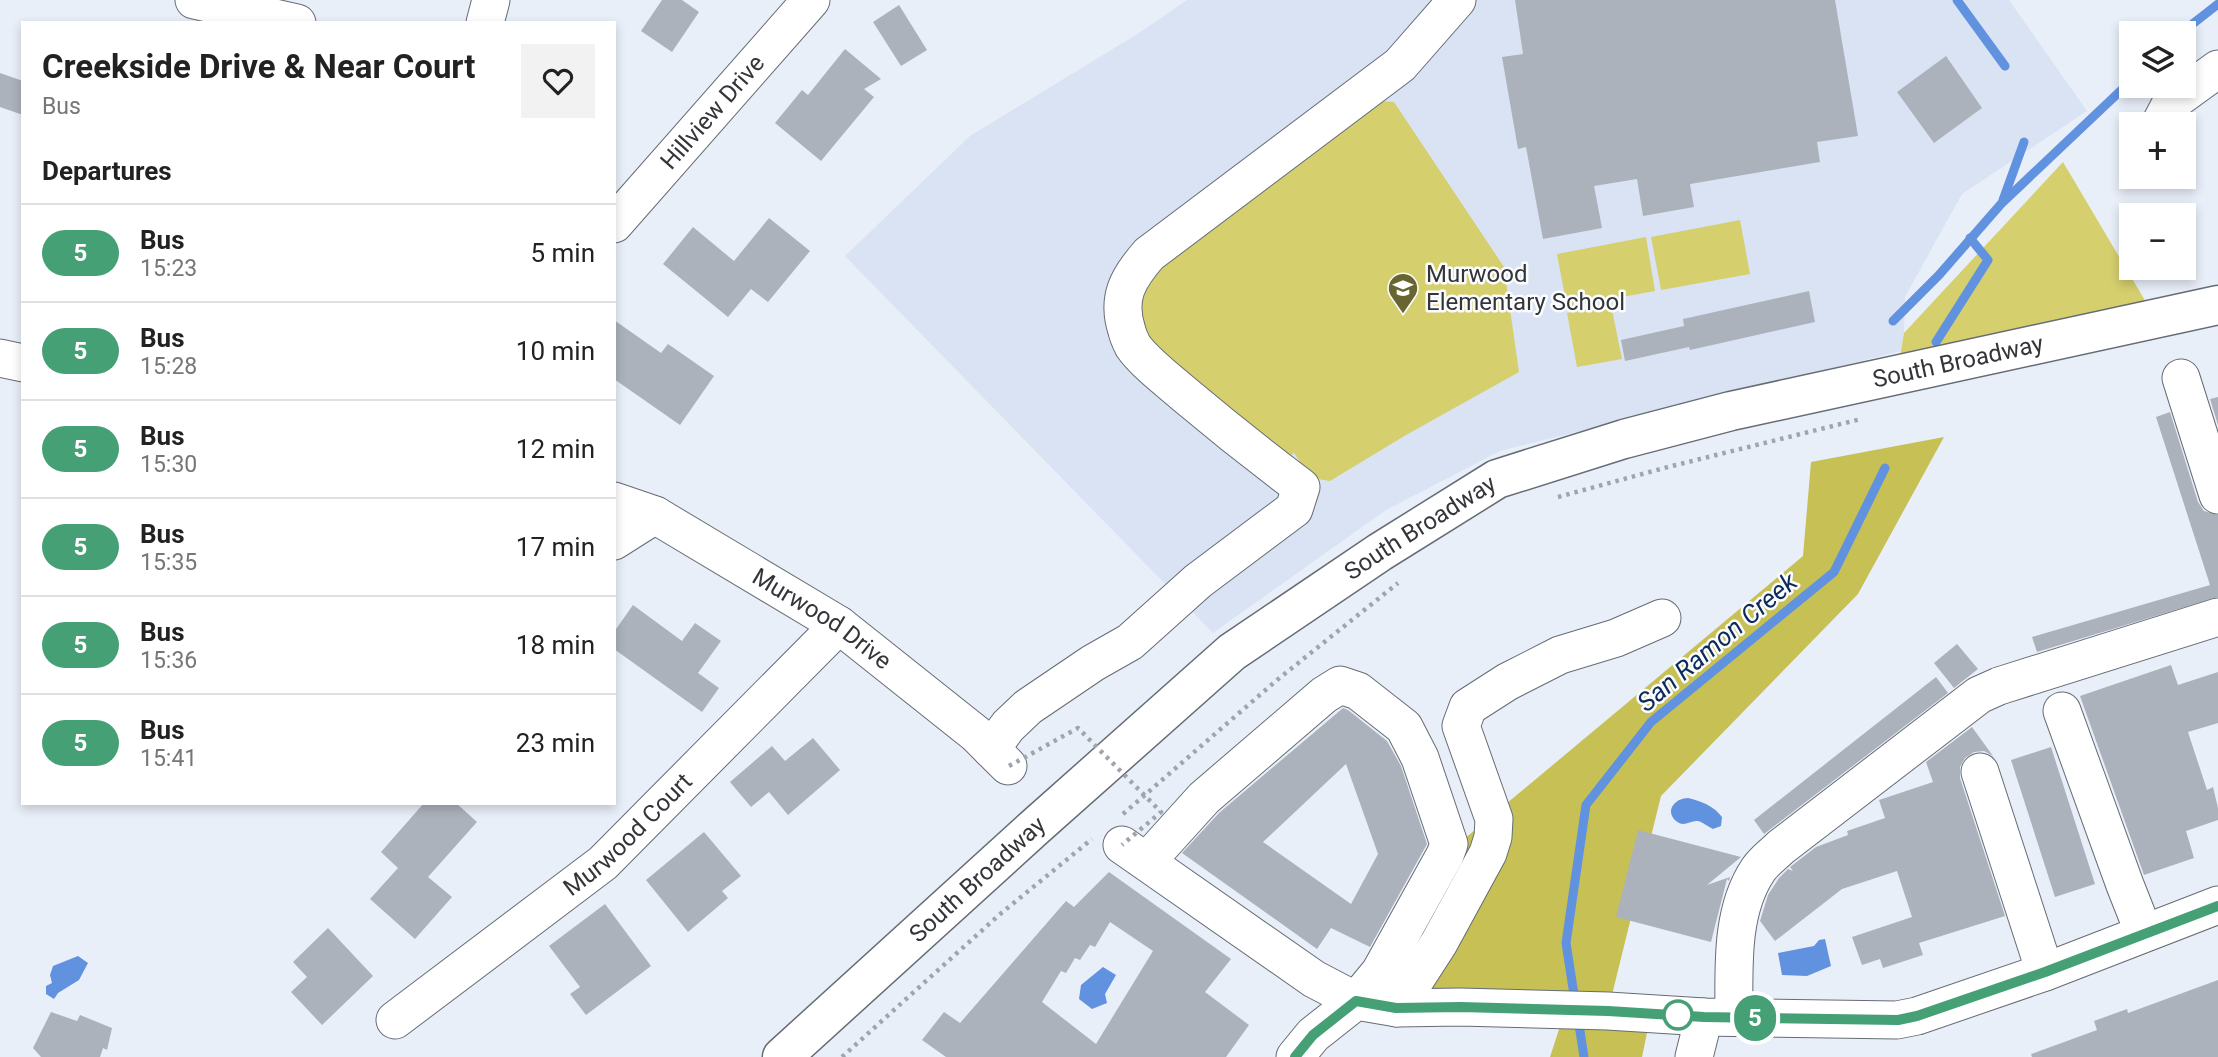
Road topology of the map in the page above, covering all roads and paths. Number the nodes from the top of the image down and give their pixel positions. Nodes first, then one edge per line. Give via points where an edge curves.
1 (194, 0) edge
2 (491, 0) edge
3 (811, 0) edge
4 (1457, 0) edge
5 (288, 21) edge
6 (486, 21) edge
7 (2218, 69) edge
8 (2166, 112) edge
9 (616, 222) edge
10 (2218, 305) edge
11 (0, 358) edge
12 (21, 363) edge
13 (2181, 378) dead end
14 (1874, 416) dead end
15 (2218, 495) edge
16 (1547, 500) dead end
17 (616, 502) edge
18 (655, 515) junction
19 (616, 540) edge
20 (1401, 580) dead end
21 (2218, 617) edge
22 (1662, 618) dead end
23 (839, 625) junction
24 (2062, 711) dead end
25 (1000, 758) junction
26 (1980, 772) dead end
27 (1122, 847) junction
28 (2218, 905) edge
29 (2144, 933) junction
30 (2045, 972) junction
31 (1309, 991) dead end
32 (1356, 1001) junction
33 (1396, 1008) junction
34 (1719, 1017) junction
35 (396, 1020) dead end
36 (782, 1057) edge
37 (842, 1057) edge
38 (1295, 1057) edge
39 (1694, 1057) edge

1 - 5 street
2 - 6 street
3 - 9 street, Hillview Drive
4 - 25 street via 1400,65 1149,254 1132,273 1123,306 1133,346 1226,429 1301,487 1294,509 1198,580 1130,642 1028,707 1008,726
7 - 8 street via 2171,103
10 - 36 main road, South Broadway via 1731,411 1497,479 1232,652
11 - 12 street
13 - 15 street
14 - 16 path
17 - 18 street, Murwood Drive
18 - 19 street
18 - 23 street, Murwood Drive
20 - 27 path via 1277,680 1182,765
21 - 34 street via 1979,695 1781,847 1759,869 1743,903
22 - 33 street via 1560,655 1468,707 1461,726 1494,819 1493,837 1439,943
23 - 25 street, Murwood Drive
23 - 35 street, Murwood Court via 603,863
24 - 29 street
25 - 27 path, bridge via 1078,728 1161,812
26 - 30 street
27 - 31 street via 1156,880
27 - 32 street via 1314,979
27 - 32 street via 1204,798 1324,695 1340,685 1358,691 1404,727 1420,758 1449,844 1380,972
27 - 37 path via 999,915
28 - 29 street
29 - 30 street
30 - 34 street via 1898,1020
32 - 33 street
32 - 38 street via 1313,1035
33 - 34 street
34 - 39 street

